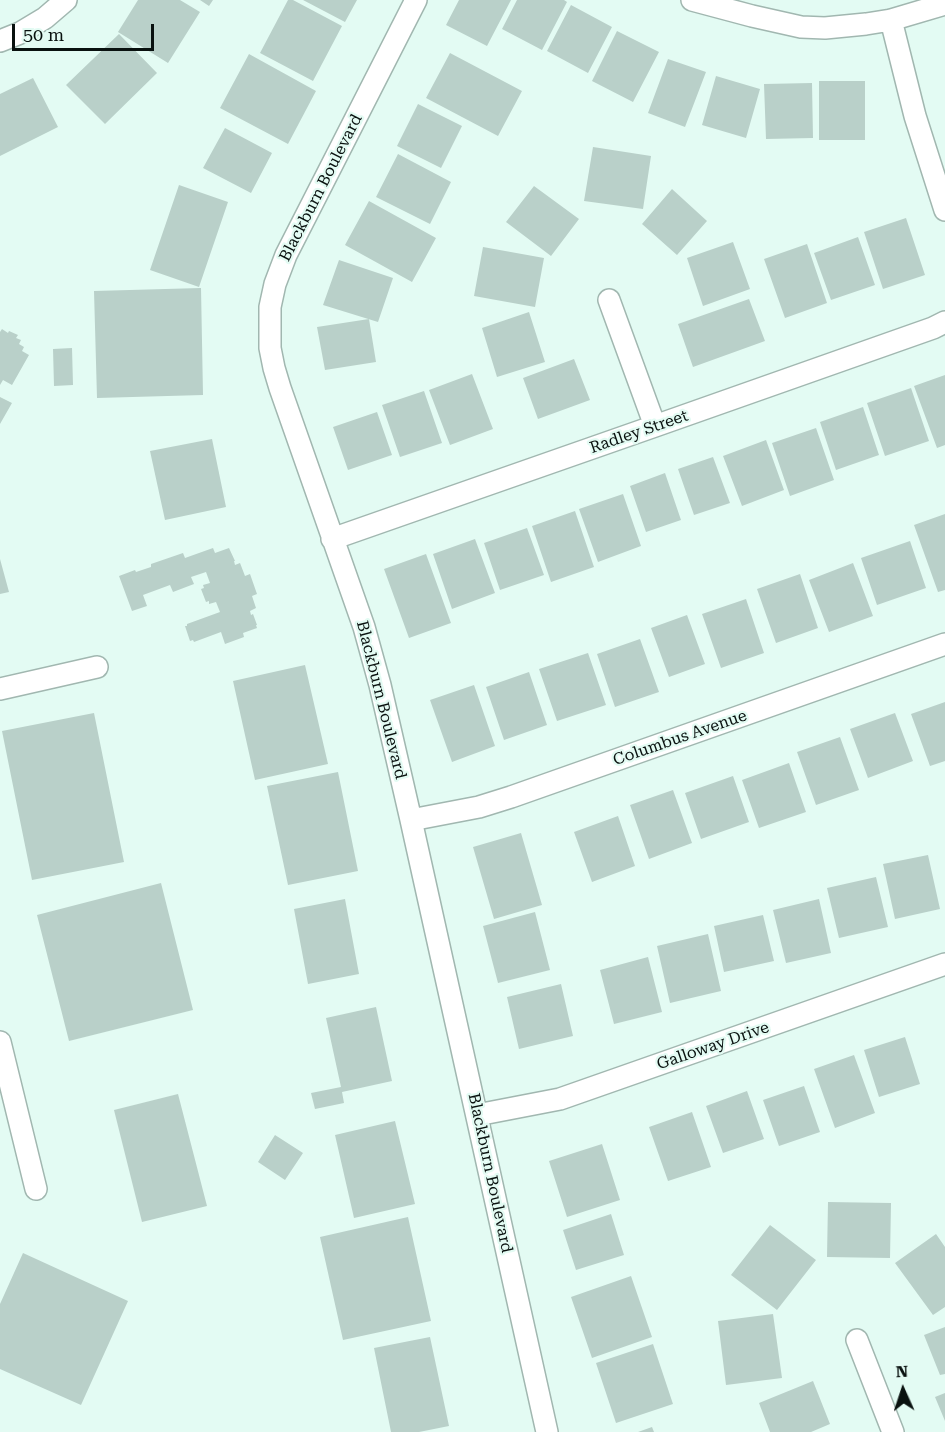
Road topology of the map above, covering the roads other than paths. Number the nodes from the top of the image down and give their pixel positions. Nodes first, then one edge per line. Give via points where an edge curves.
1 (66, 0) edge
2 (417, 0) edge
3 (692, 0) edge
4 (945, 4) edge
5 (891, 20) junction
6 (0, 41) edge
7 (945, 210) edge
8 (609, 300) dead end
9 (945, 322) edge
10 (655, 426) junction
11 (332, 538) junction
12 (945, 644) edge
13 (97, 667) dead end
14 (0, 689) edge
15 (411, 820) junction
16 (945, 964) edge
17 (0, 1042) edge
18 (477, 1115) junction
19 (36, 1189) dead end
20 (857, 1340) dead end
21 (547, 1432) edge
22 (893, 1432) edge

1 - 6 street via 45,18
2 - 11 street, Blackburn Boulevard via 286,255 270,307 274,368
3 - 5 street via 801,27
4 - 5 street
5 - 7 street via 915,116
8 - 10 street
9 - 10 street, Radley Street
10 - 11 street, Radley Street
11 - 15 street, Blackburn Boulevard via 370,649
12 - 15 street, Columbus Avenue via 511,797
13 - 14 street
15 - 18 street, Blackburn Boulevard
16 - 18 street, Galloway Drive via 560,1099
17 - 19 street
18 - 21 street, Blackburn Boulevard
20 - 22 street

